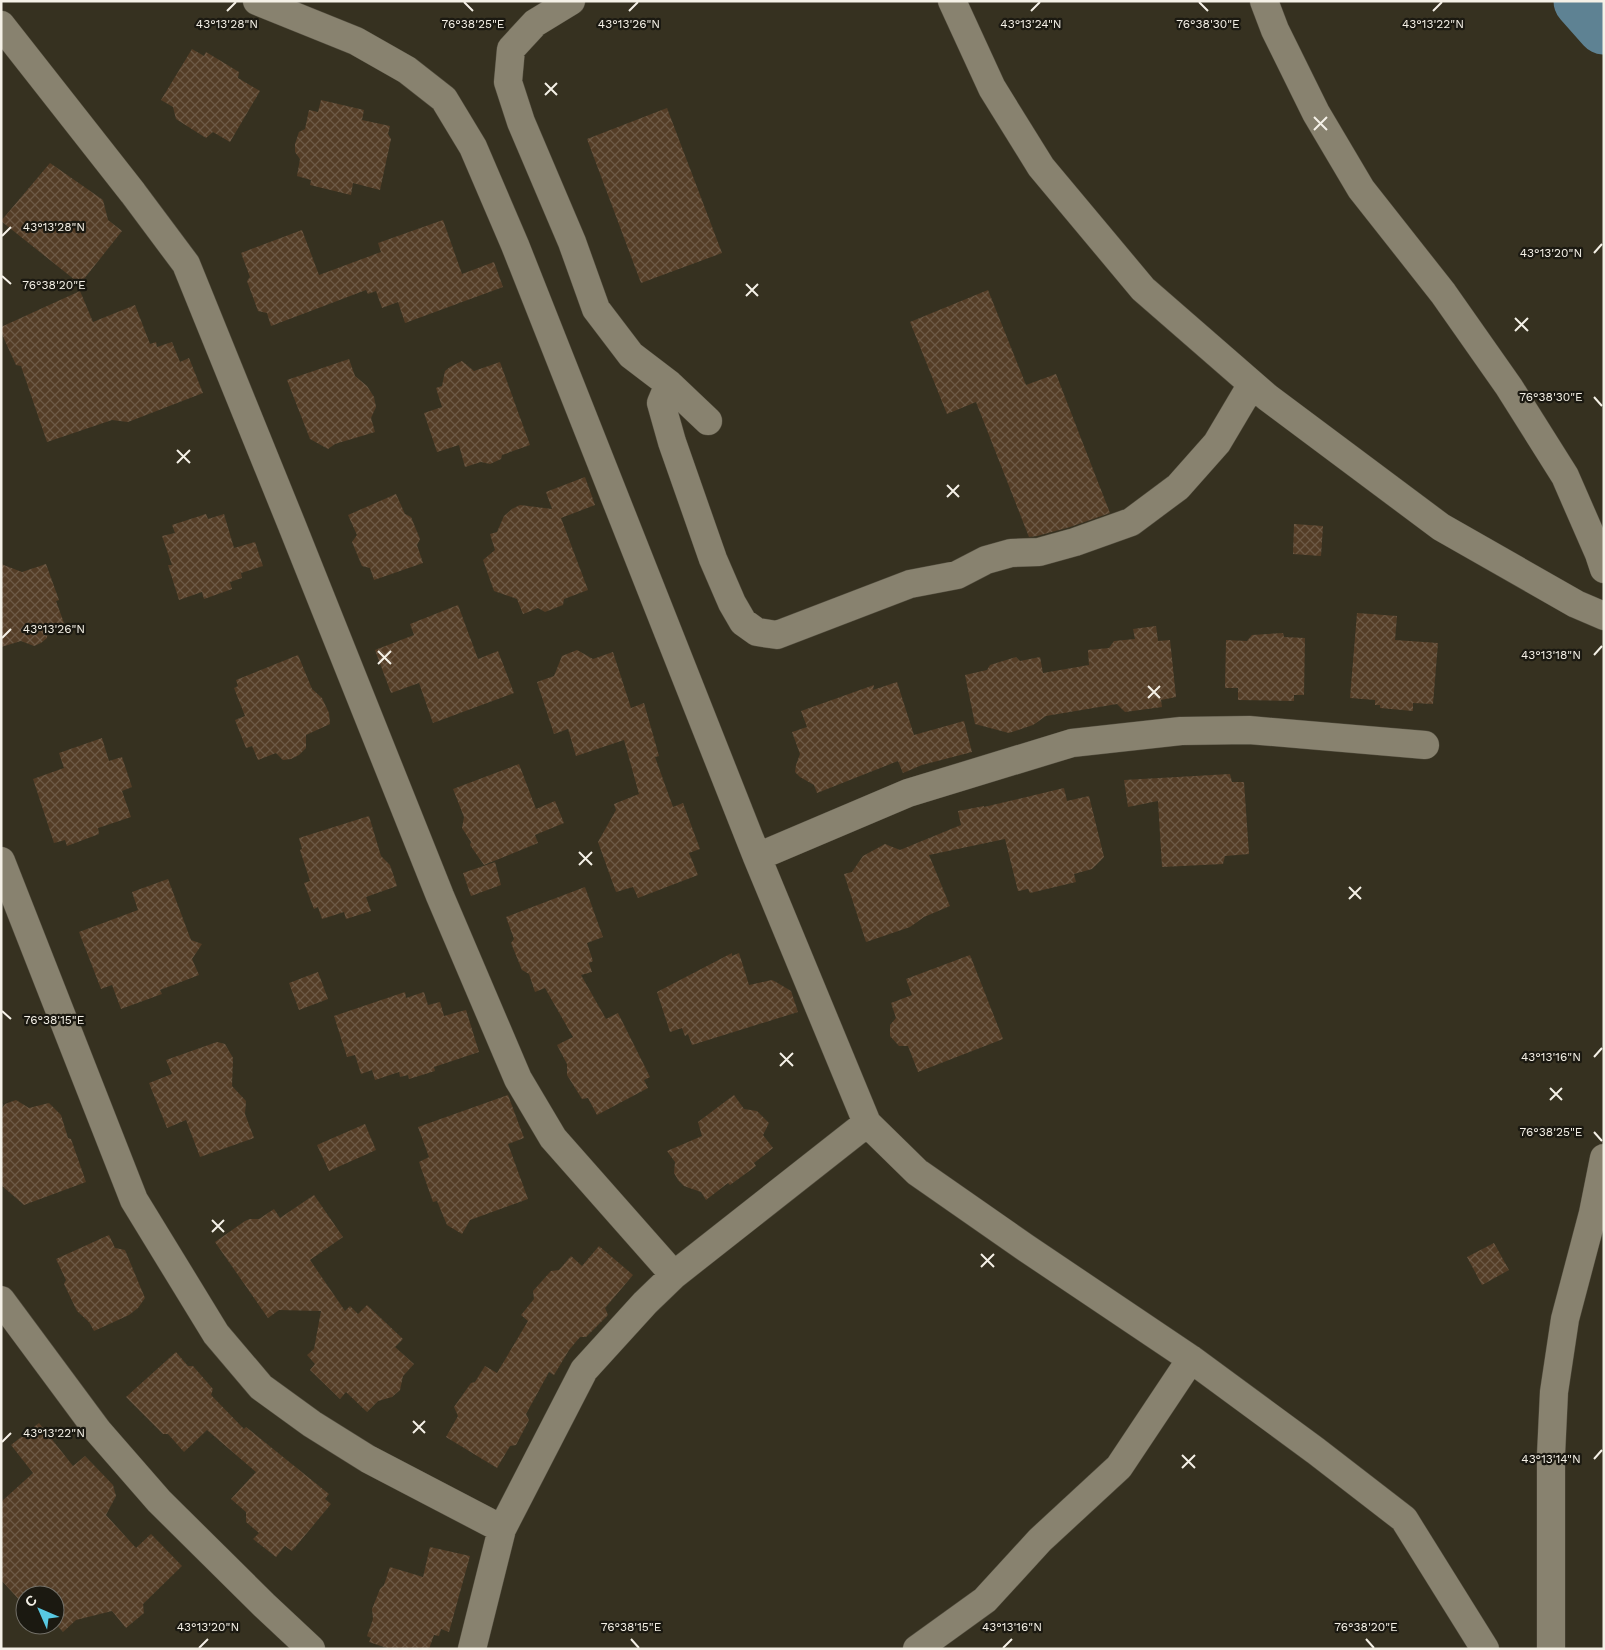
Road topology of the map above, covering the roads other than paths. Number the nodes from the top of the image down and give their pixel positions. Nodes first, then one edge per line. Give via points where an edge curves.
1 (257, 1) edge
2 (571, 1) edge
3 (952, 1) edge
4 (1264, 1) edge
5 (1, 25) edge
6 (669, 384) junction
7 (1252, 384) junction
8 (708, 421) dead end
9 (1604, 569) edge
10 (1604, 616) edge
11 (1425, 745) dead end
12 (757, 857) junction
13 (1, 861) edge
14 (867, 1123) junction
15 (1604, 1158) edge
16 (674, 1275) junction
17 (1, 1300) edge
18 (1191, 1359) junction
19 (502, 1529) junction
20 (311, 1649) edge
21 (472, 1649) edge
22 (917, 1649) edge
23 (1485, 1649) edge
24 (1551, 1649) edge

1 - 12 lane via 356,41 408,70 444,99 473,147 515,245
2 - 6 lane via 535,23 511,49 508,82 596,309 631,354
3 - 7 lane via 992,88 1041,167 1143,289
4 - 9 lane via 1316,113 1361,189 1460,317 1565,476
5 - 16 lane via 186,264 440,896 518,1079 553,1138
6 - 7 lane via 661,403 713,559 743,622 757,632 777,635 910,584 957,575 986,560 1011,553 1039,552 1075,542 1131,522 1178,487 1217,443
6 - 8 lane
7 - 10 lane via 1440,527 1576,604
11 - 12 lane via 1249,730 1181,731 1072,743 908,793
12 - 14 lane
13 - 19 lane via 134,1200 216,1334 261,1387 312,1424 368,1459
14 - 16 lane
14 - 18 lane via 917,1172
15 - 24 lane via 1565,1319 1554,1392
16 - 19 lane via 584,1370
17 - 20 lane via 98,1431 159,1501
18 - 22 lane via 1119,1467 1040,1540 986,1600
18 - 23 lane via 1404,1519
19 - 21 lane

